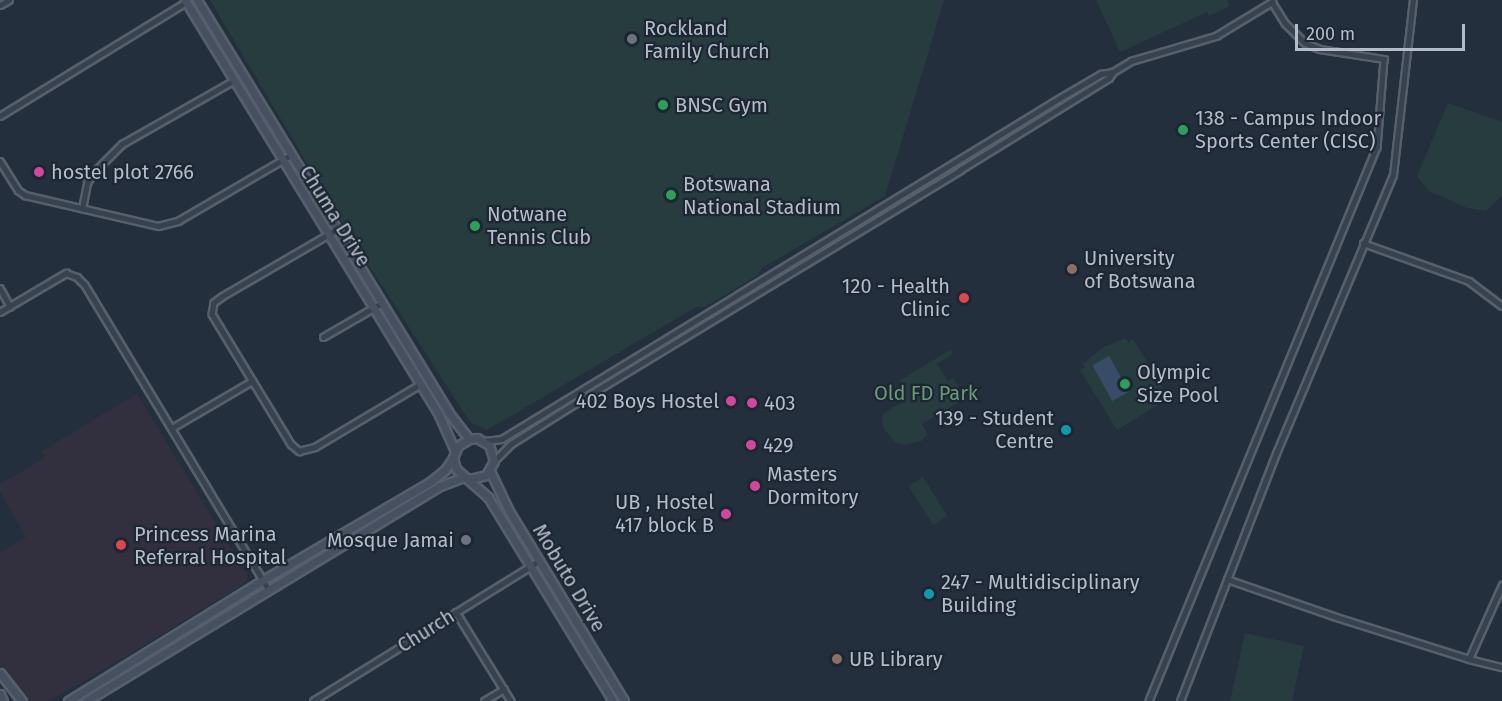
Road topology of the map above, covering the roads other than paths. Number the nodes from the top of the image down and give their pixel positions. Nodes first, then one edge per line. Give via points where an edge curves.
1 (9, 0) edge
2 (197, 0) edge
3 (1413, 0) edge
4 (185, 1) edge
5 (0, 5) edge
6 (1113, 72) junction
7 (233, 81) junction
8 (1045, 107) junction
9 (1050, 115) junction
10 (0, 116) edge
11 (291, 155) junction
12 (0, 161) edge
13 (281, 161) junction
14 (956, 163) junction
15 (960, 170) junction
16 (82, 208) junction
17 (337, 230) junction
18 (328, 236) junction
19 (1363, 243) junction
20 (0, 288) edge
21 (382, 303) junction
22 (10, 306) junction
23 (1502, 306) edge
24 (373, 309) junction
25 (0, 312) edge
26 (323, 337) dead end
27 (252, 381) junction
28 (419, 385) junction
29 (172, 428) junction
30 (469, 439) junction
31 (484, 441) junction
32 (454, 455) junction
33 (494, 461) junction
34 (490, 471) junction
35 (467, 478) junction
36 (539, 561) junction
37 (530, 566) junction
38 (1227, 579) junction
39 (263, 580) junction
40 (1502, 585) edge
41 (268, 588) junction
42 (456, 612) junction
43 (1469, 659) junction
44 (1502, 667) edge
45 (0, 673) edge
46 (504, 689) junction
47 (0, 694) edge
48 (3, 701) edge
49 (22, 701) edge
50 (68, 701) edge
51 (86, 701) edge
52 (313, 701) edge
53 (484, 701) edge
54 (511, 701) edge
55 (613, 701) edge
56 (624, 701) edge
57 (1149, 701) edge
58 (1180, 701) edge

1 - 5 street
2 - 11 main road, Chuma Drive
3 - 19 street via 1395,168
4 - 7 main road, Chuma Drive
4 - 10 street
6 - 8 street via 1101,74
6 - 9 street via 1110,78
6 - 57 street via 1143,56 1216,36 1272,2 1285,23 1305,43 1384,59 1374,155
7 - 13 main road, Chuma Drive
7 - 16 street via 122,144 93,173
8 - 9 street
8 - 14 street
9 - 15 street
11 - 13 street
11 - 17 main road, Chuma Drive
12 - 16 street via 21,193
13 - 16 street via 166,225
13 - 18 main road, Chuma Drive
14 - 15 street
14 - 31 street via 502,439
15 - 33 street via 576,403 511,444
17 - 18 street
17 - 21 main road, Chuma Drive
18 - 24 main road, Chuma Drive
18 - 27 street via 214,303 212,314
19 - 23 street via 1469,281
19 - 38 street
20 - 22 street
21 - 24 street
21 - 30 main road, Chuma Drive via 448,412
22 - 25 street
22 - 29 street via 66,273 77,277
24 - 26 street
24 - 28 main road, Chuma Drive
27 - 28 street via 299,451 315,447
27 - 29 street
28 - 32 main road, Chuma Drive via 448,431
29 - 39 street
30 - 31 main road
30 - 32 main road via 463,441
31 - 33 main road via 492,450
32 - 35 main road via 456,469
32 - 39 main road via 430,482
33 - 34 main road
34 - 35 main road via 481,477
34 - 36 main road, Mobuto Drive
35 - 37 main road via 488,497
35 - 41 main road via 440,486
36 - 37 street, Church
36 - 56 main road, Mobuto Drive
37 - 42 street, Church
37 - 55 main road
38 - 43 street
38 - 58 street
39 - 41 street
39 - 50 main road
40 - 43 street
41 - 51 main road
42 - 46 street
42 - 52 street, Church
43 - 44 street
45 - 49 main road
46 - 53 street
46 - 54 street
47 - 48 main road

